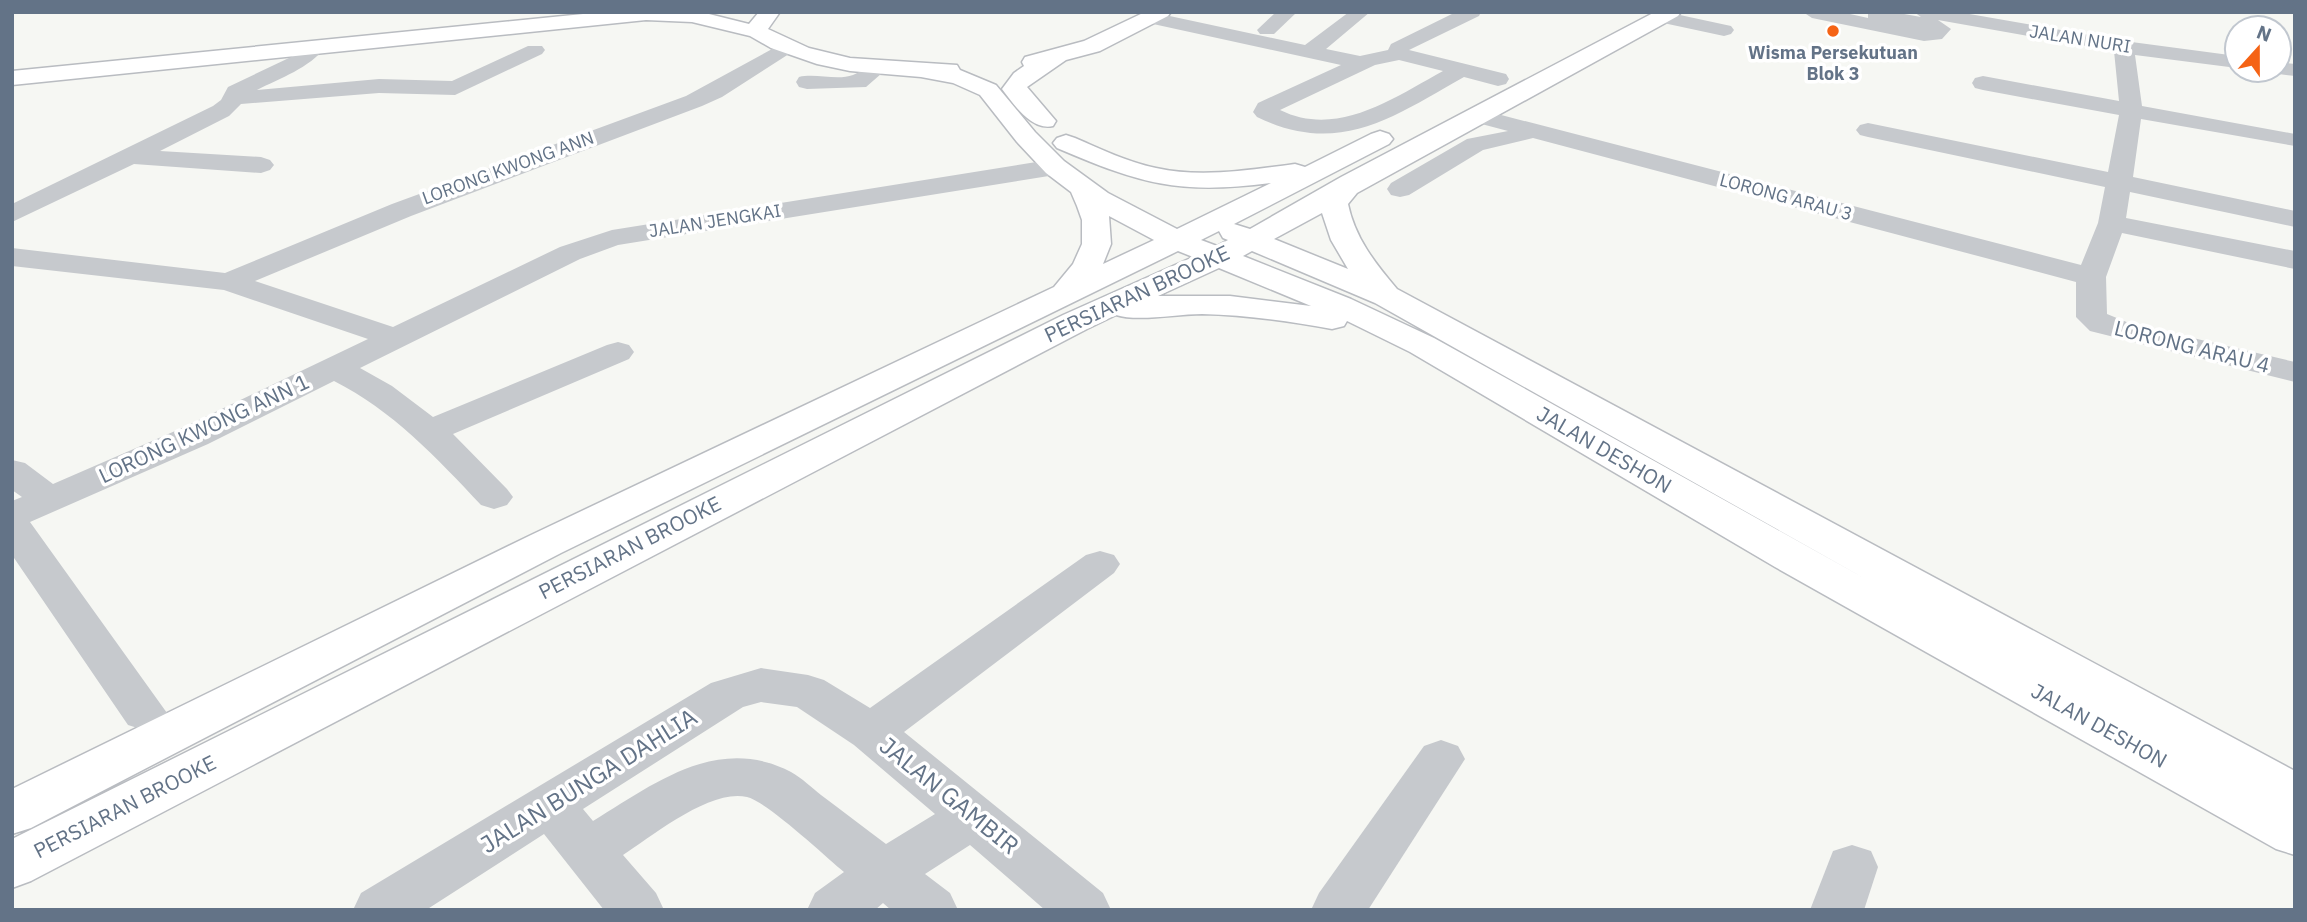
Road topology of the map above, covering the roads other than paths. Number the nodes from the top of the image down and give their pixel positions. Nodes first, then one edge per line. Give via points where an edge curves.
1 (602, 12) edge
2 (771, 12) edge
3 (1288, 12) edge
4 (1361, 12) edge
5 (1472, 12) edge
6 (1628, 12) edge
7 (1812, 12) edge
8 (1923, 12) edge
9 (1156, 15) edge
10 (1876, 15) dead end
11 (1662, 17) edge
12 (1191, 19) edge
13 (1723, 28) dead end
14 (1267, 30) junction
15 (757, 32) junction
16 (1329, 38) junction
17 (315, 47) junction
18 (2124, 47) junction
19 (785, 48) junction
20 (535, 50) dead end
21 (1310, 52) junction
22 (1399, 54) junction
23 (1057, 57) junction
24 (2223, 60) edge
25 (1361, 64) junction
26 (878, 67) junction
27 (12, 70) edge
28 (1461, 70) junction
29 (923, 71) junction
30 (12, 78) edge
31 (1498, 79) junction
32 (807, 82) dead end
33 (1983, 83) dead end
34 (1463, 97) dead end
35 (232, 99) junction
36 (1439, 109) dead end
37 (2131, 111) junction
38 (1482, 117) junction
39 (1530, 130) junction
40 (1868, 130) dead end
41 (2290, 139) dead end
42 (1060, 155) junction
43 (130, 156) junction
44 (261, 165) dead end
45 (1319, 169) junction
46 (1351, 183) junction
47 (2120, 184) junction
48 (1400, 189) dead end
49 (1084, 190) junction
50 (12, 214) edge
51 (2295, 219) edge
52 (2112, 223) junction
53 (1198, 229) junction
54 (12, 257) edge
55 (2295, 260) edge
56 (2091, 277) junction
57 (228, 282) junction
58 (1386, 296) junction
59 (1070, 307) junction
60 (395, 338) junction
61 (1422, 345) junction
62 (618, 352) dead end
63 (334, 368) junction
64 (2295, 372) edge
65 (430, 431) junction
66 (12, 471) edge
67 (494, 497) dead end
68 (49, 500) junction
69 (12, 516) edge
70 (12, 525) edge
71 (1100, 564) dead end
72 (808, 692) joint
73 (144, 713) dead end
74 (871, 732) junction
75 (1441, 759) dead end
76 (2295, 796) edge
77 (550, 806) junction
78 (12, 813) edge
79 (974, 816) junction
80 (2295, 832) edge
81 (587, 851) junction
82 (12, 864) edge
83 (884, 872) junction
84 (380, 910) edge
85 (637, 910) edge
86 (834, 910) edge
87 (931, 910) edge
88 (1084, 910) edge
89 (1338, 910) edge

1 - 27 main road
2 - 15 main road
3 - 14 street
4 - 16 street
5 - 22 street via 1398,48
6 - 31 main road
7 - 10 street via 1924,35 1935,35 1941,29
8 - 18 street, JALAN NURI
9 - 12 street
9 - 23 main road via 1092,46
11 - 13 street
11 - 38 main road
12 - 14 street
12 - 21 street
14 - 16 street
15 - 17 main road via 692,16 646,14
15 - 19 main road
16 - 21 street
17 - 30 main road
17 - 35 street via 298,61 241,89
18 - 24 street, JALAN NURI
18 - 37 street
19 - 26 main road via 815,58
19 - 57 street, LORONG KWONG ANN via 694,101 432,196
20 - 35 street via 455,88 379,86
21 - 25 street
22 - 25 street
22 - 28 street
23 - 29 main road via 998,67
23 - 42 main road, JALAN DESHON via 1028,73 1014,89
25 - 28 street via 1265,112 1307,128 1338,129 1358,124
26 - 29 main road
26 - 32 street via 858,82
28 - 31 street
29 - 42 main road, JALAN DESHON via 959,76 988,90 1026,137
31 - 34 main road
33 - 37 street
35 - 43 street via 226,108
36 - 45 main road
37 - 41 street
37 - 47 street
38 - 39 street, LORONG ARAU 3
38 - 46 main road
39 - 48 street via 1476,144
39 - 56 street, LORONG ARAU 3
40 - 47 street
42 - 45 main road via 1167,178 1218,180
42 - 49 main road, JALAN DESHON
42 - 53 main road, JALAN DESHON via 1105,175
42 - 60 street, JALAN JENGKAI via 612,237 569,253
43 - 44 street
43 - 50 street
45 - 53 main road
46 - 53 main road
46 - 58 main road via 1334,203 1336,220 1362,267
47 - 51 street
47 - 52 street
49 - 53 main road, JALAN DESHON
49 - 59 main road via 1096,219 1097,251
52 - 55 street
52 - 56 street
53 - 58 main road, JALAN DESHON
53 - 59 main road, PERSIARAN BROOKE
53 - 61 main road, JALAN DESHON via 1339,306
54 - 57 street
56 - 64 street, LORONG ARAU 4 via 2092,317 2101,324
57 - 60 street
58 - 76 main road, JALAN DESHON
59 - 61 main road via 1250,307 1332,319
59 - 78 main road, PERSIARAN BROOKE via 546,544
59 - 82 main road, PERSIARAN BROOKE
60 - 63 street, LORONG KWONG ANN 1
61 - 80 main road, JALAN DESHON via 1790,557
62 - 65 street
63 - 65 street via 371,386
63 - 68 street, LORONG KWONG ANN 1
65 - 67 street
66 - 68 street
68 - 69 street, LORONG KWONG ANN 1
70 - 73 street
71 - 74 street
72 - 74 street, JALAN GAMBIR
72 - 77 street, JALAN BUNGA DAHLIA via 761,685 727,695
74 - 79 street, JALAN GAMBIR
75 - 89 street
77 - 81 street
77 - 84 street, JALAN BUNGA DAHLIA
79 - 83 street
79 - 88 street, JALAN GAMBIR
81 - 83 street via 701,782 726,776 752,777 775,787
81 - 85 street
83 - 86 street
83 - 87 street

